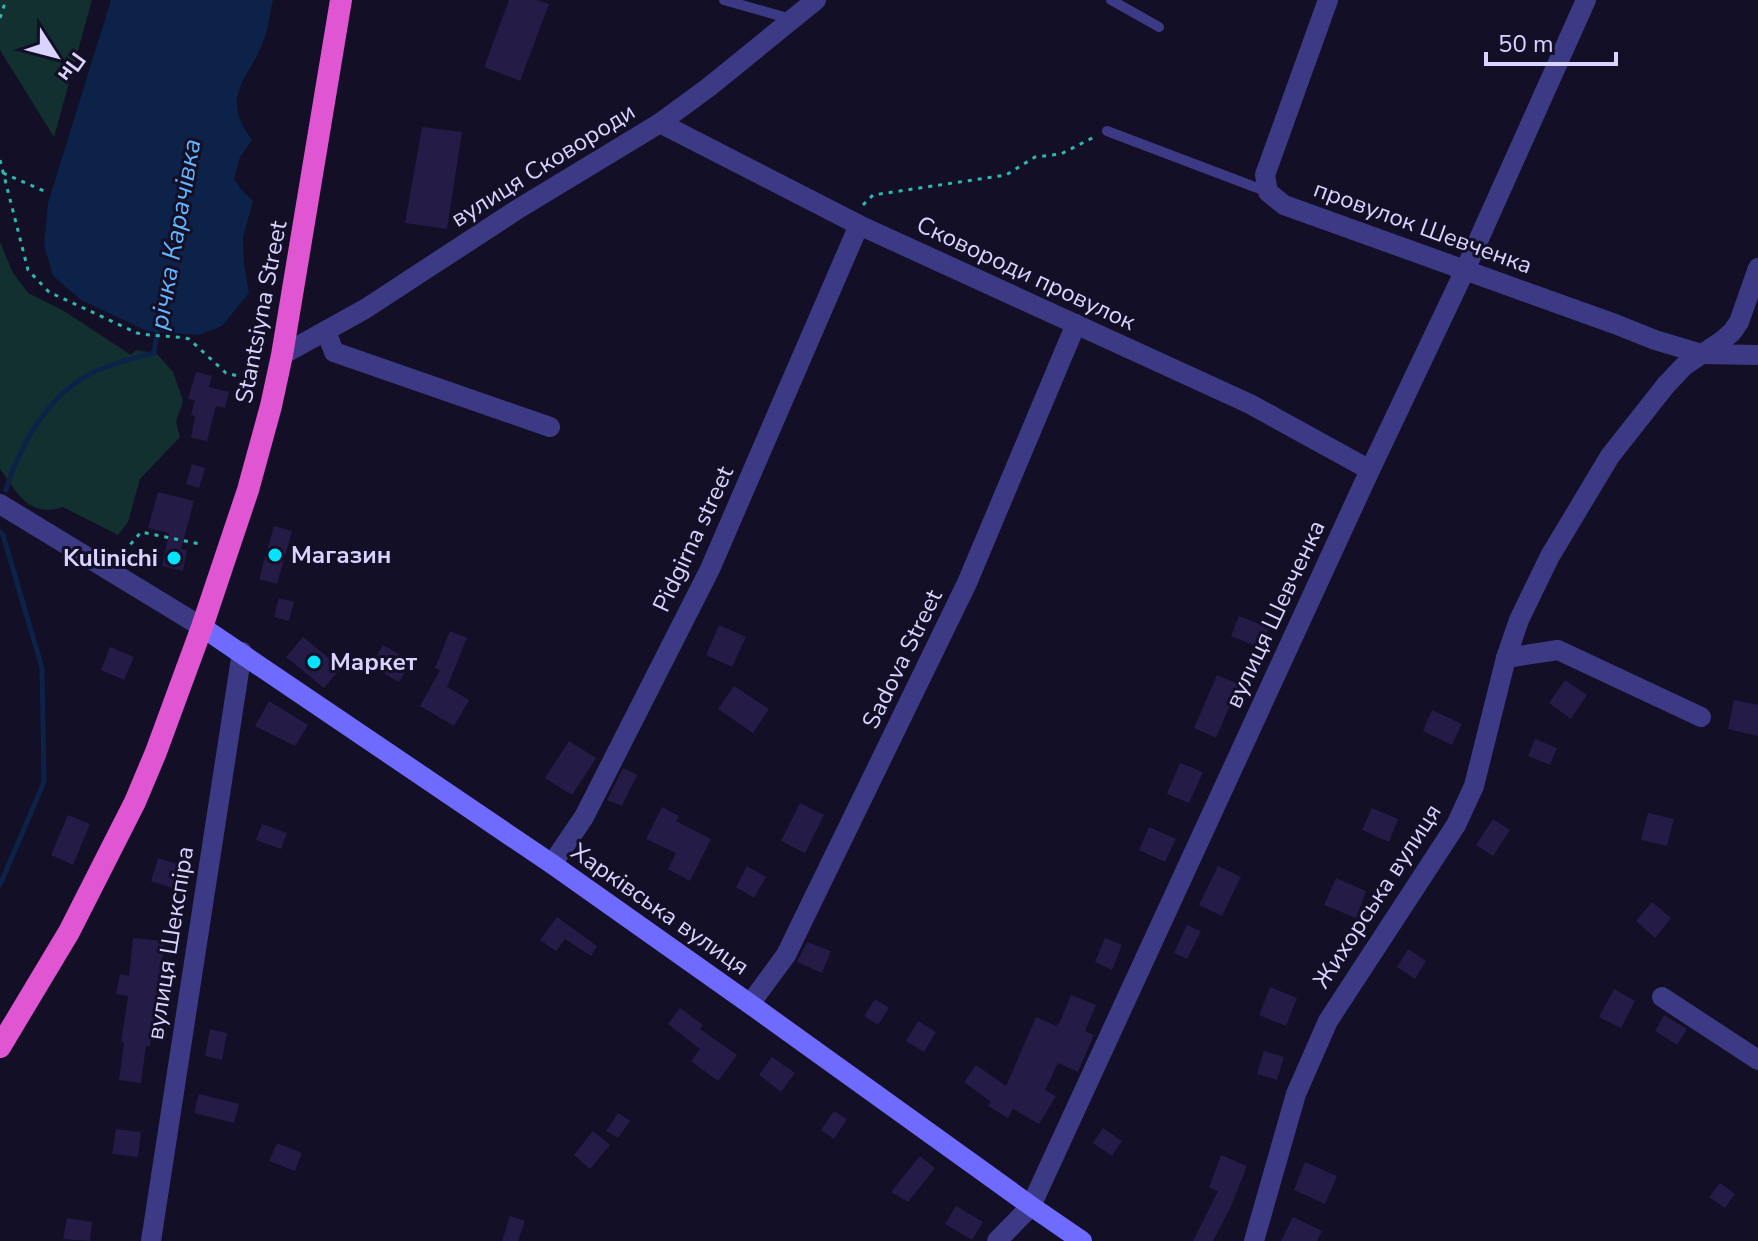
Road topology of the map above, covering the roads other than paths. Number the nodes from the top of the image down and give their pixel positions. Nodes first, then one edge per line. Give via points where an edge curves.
1 (341, 0) edge
2 (724, 0) edge
3 (816, 0) edge
4 (1111, 0) edge
5 (1328, 0) edge
6 (1586, 0) edge
7 (793, 19) junction
8 (1159, 27) dead end
9 (660, 123) junction
10 (1107, 131) road end
11 (1268, 192) junction
12 (855, 222) junction
13 (1758, 268) edge
14 (1465, 270) junction
15 (1076, 324) junction
16 (326, 331) junction
17 (1702, 354) junction
18 (282, 355) junction
19 (1758, 355) edge
20 (550, 427) dead end
21 (1370, 470) junction
22 (0, 504) edge
23 (202, 627) junction
24 (242, 652) junction
25 (1506, 658) junction
26 (1701, 717) dead end
27 (552, 864) junction
28 (1662, 997) dead end
29 (750, 1004) junction
30 (0, 1047) edge
31 (1758, 1060) edge
32 (1031, 1206) junction
33 (151, 1241) edge
34 (997, 1241) edge
35 (1082, 1241) edge
36 (1254, 1241) edge

1 - 18 highway, Stantsiyna Street
2 - 7 lane
3 - 7 street, вулиця Сковороди
4 - 8 lane
5 - 11 street via 1265,175
6 - 14 street, вулиця Шевченка
7 - 9 street, вулиця Сковороди
9 - 12 street, Сковороди провулок
9 - 16 street, вулиця Сковороди
10 - 11 lane
11 - 14 street, провулок Шевченка via 1284,205
12 - 15 street, Сковороди провулок
12 - 27 street, Pidgirna street via 710,569 584,817
13 - 17 street, Жихорська вулиця via 1739,322
14 - 17 street, провулок Шевченка
14 - 21 street, вулиця Шевченка
15 - 21 street, Сковороди провулок via 1250,404
15 - 29 street, Sadova Street via 967,583 786,955
16 - 18 street, вулиця Сковороди
16 - 20 street via 334,352
17 - 19 street, провулок Шевченка
17 - 25 street, Жихорська вулиця via 1666,385 1610,456 1550,556
18 - 23 highway, Stantsiyna Street via 248,490
21 - 32 street, вулиця Шевченка
22 - 23 street
23 - 24 main road, Харківська вулиця
23 - 30 highway, Stantsiyna Street via 135,802 69,932
24 - 27 main road, Харківська вулиця
24 - 33 street, вулиця Шекспіра
25 - 26 street via 1558,650
25 - 36 street, Жихорська вулиця via 1474,786 1456,825 1328,1021 1296,1094
27 - 29 main road, Харківська вулиця
28 - 31 street
29 - 32 main road, Харківська вулиця
32 - 34 street, вулиця Шевченка
32 - 35 main road, Харківська вулиця

